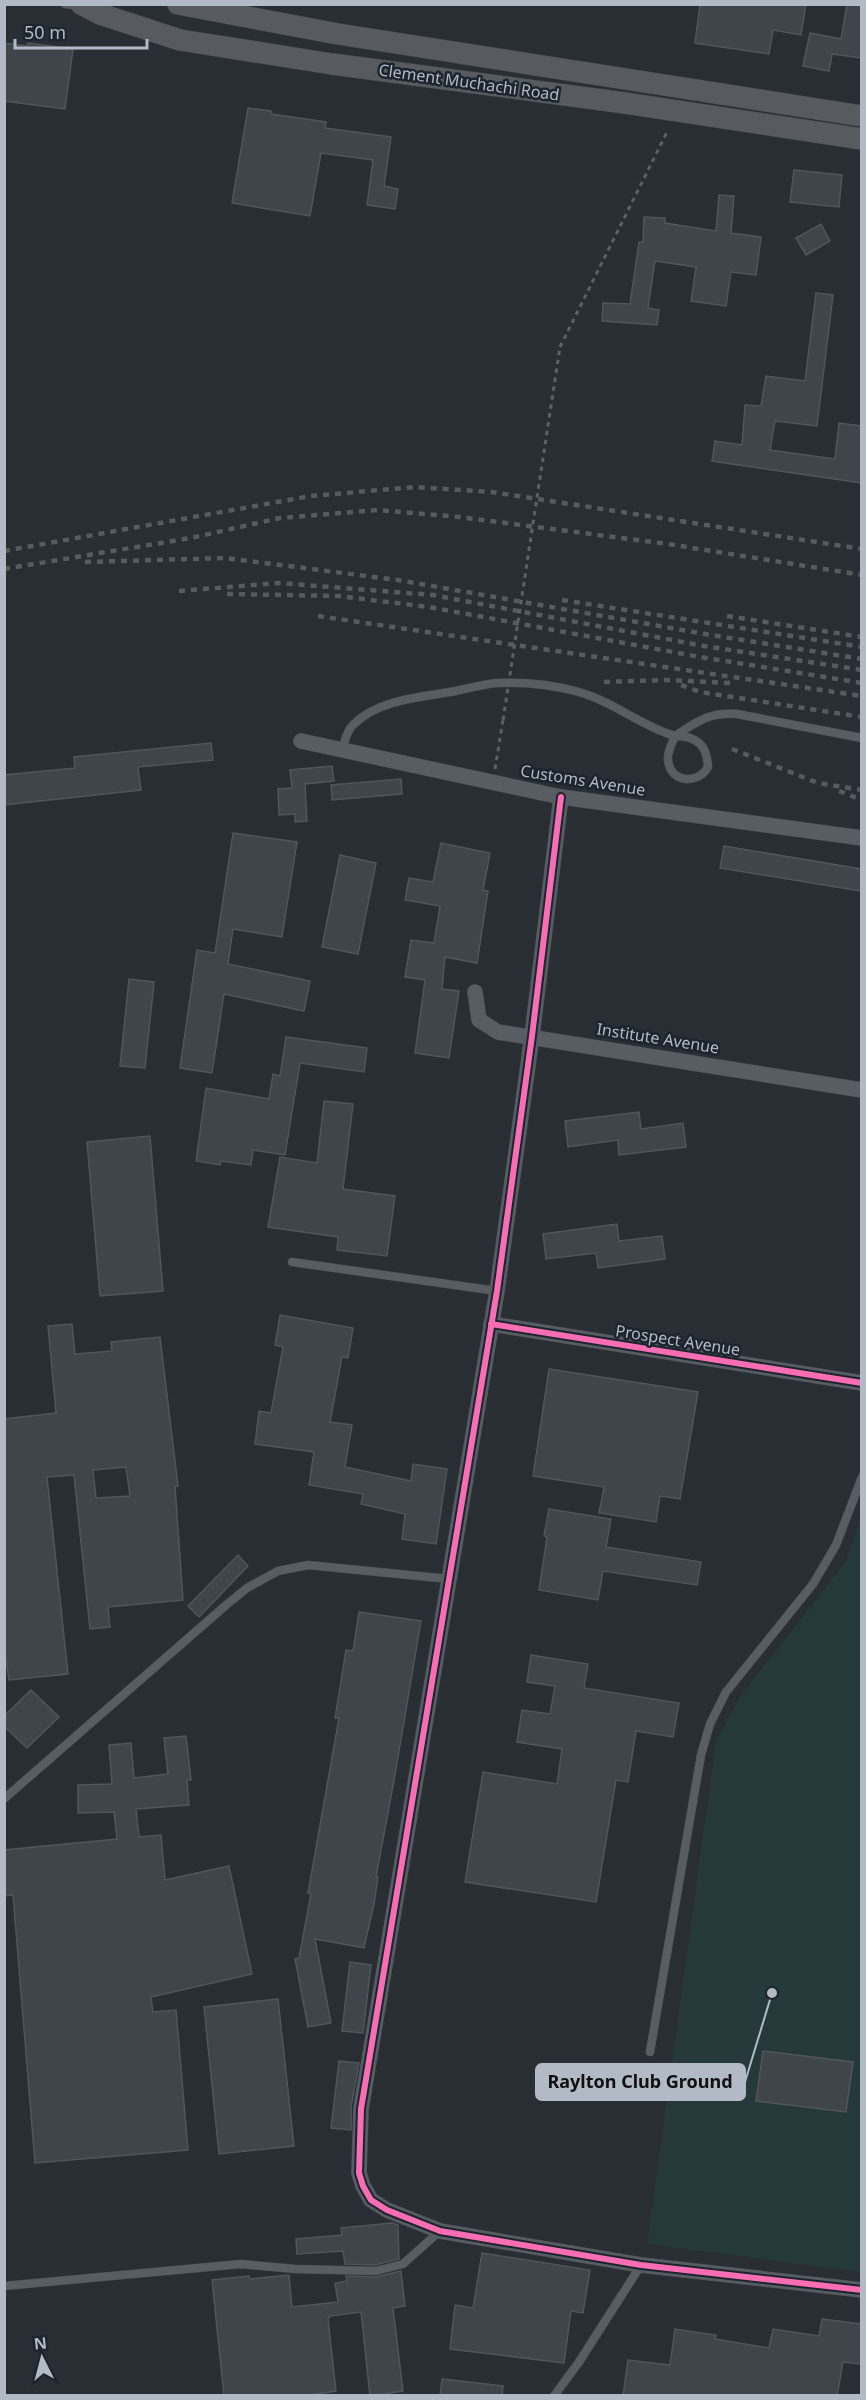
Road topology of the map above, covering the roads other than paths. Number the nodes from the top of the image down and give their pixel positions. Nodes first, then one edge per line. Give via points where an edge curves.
1 (178, 4) edge
2 (77, 5) edge
3 (861, 116) edge
4 (861, 139) edge
5 (675, 736) junction
6 (861, 738) edge
7 (301, 741) dead end
8 (342, 750) junction
9 (561, 796) junction
10 (861, 838) edge
11 (474, 992) dead end
12 (532, 1036) junction
13 (861, 1090) edge
14 (292, 1262) dead end
15 (497, 1291) junction
16 (491, 1324) junction
17 (861, 1383) edge
18 (861, 1477) edge
19 (449, 1579) junction
20 (5, 1798) edge
21 (650, 2052) dead end
22 (440, 2231) junction
23 (641, 2265) junction
24 (4, 2286) edge
25 (861, 2290) edge
26 (554, 2396) edge

1 - 3 main road, Clement Muchachi Road via 338,34
2 - 4 main road, Clement Muchachi Road via 180,40
5 - 5 lane via 701,742 708,767 700,776 691,780 674,774 668,762
5 - 6 lane via 704,718 722,713
5 - 8 lane via 580,692 496,683 392,704 353,725
7 - 8 street, Customs Avenue
8 - 9 street, Customs Avenue
9 - 10 street, Customs Avenue
9 - 12 street
11 - 12 street, Institute Avenue via 479,1020 498,1032
12 - 13 street, Institute Avenue
12 - 15 street
14 - 15 lane
15 - 16 street
16 - 17 street, Prospect Avenue
16 - 19 street
18 - 21 lane via 837,1545 813,1584 726,1692 710,1724 701,1755
19 - 20 lane via 308,1565 278,1571 225,1606
19 - 22 street via 365,2086 359,2148 359,2173 371,2200
22 - 23 street
22 - 24 lane via 403,2264 376,2271 295,2270 241,2264
23 - 25 street
23 - 26 lane

